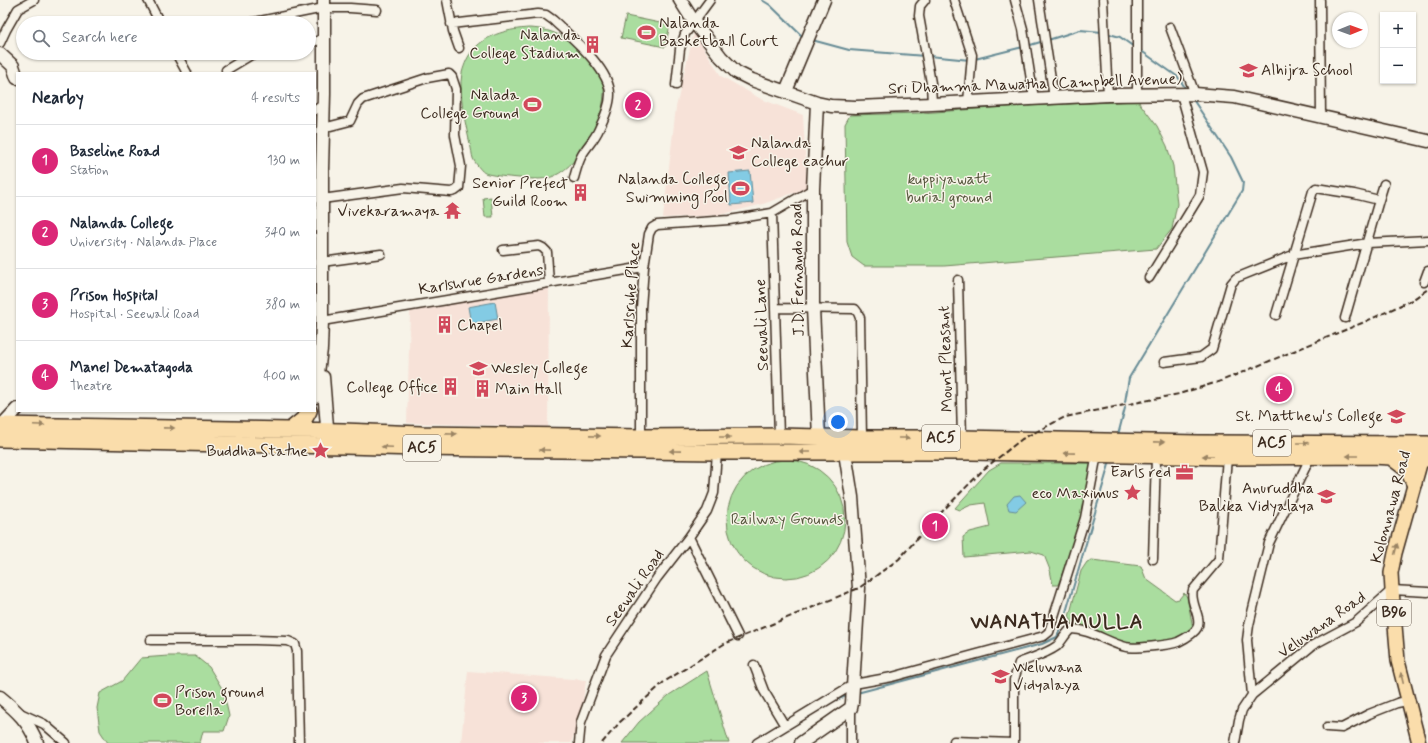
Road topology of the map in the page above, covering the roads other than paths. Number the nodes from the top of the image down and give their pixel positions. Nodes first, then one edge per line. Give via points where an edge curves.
1 (34, 0) edge
2 (148, 0) edge
3 (447, 0) edge
4 (680, 0) edge
5 (710, 0) edge
6 (824, 0) edge
7 (924, 0) edge
8 (954, 0) edge
9 (1015, 0) edge
10 (1039, 0) edge
11 (1103, 0) edge
12 (1137, 0) edge
13 (1320, 0) edge
14 (324, 4) edge
15 (377, 10) dead end
16 (156, 16) edge
17 (277, 16) edge
18 (694, 22) junction
19 (451, 24) junction
20 (1170, 27) dead end
21 (324, 40) junction
22 (316, 42) edge
23 (0, 44) edge
24 (459, 48) dead end
25 (0, 54) edge
26 (180, 60) edge
27 (243, 60) edge
28 (226, 70) dead end
29 (186, 72) edge
30 (16, 75) edge
31 (676, 85) dead end
32 (786, 91) junction
33 (1108, 94) junction
34 (1137, 94) junction
35 (1189, 94) junction
36 (1054, 98) junction
37 (1034, 99) junction
38 (968, 102) junction
39 (817, 103) junction
40 (932, 104) junction
41 (319, 107) edge
42 (1321, 118) junction
43 (323, 128) junction
44 (1428, 141) edge
45 (574, 178) dead end
46 (1384, 184) dead end
47 (813, 189) junction
48 (322, 199) junction
49 (1379, 200) junction
50 (772, 213) junction
51 (1428, 240) edge
52 (1368, 243) junction
53 (503, 250) dead end
54 (381, 254) dead end
55 (1293, 255) junction
56 (322, 262) junction
57 (644, 267) junction
58 (1428, 271) edge
59 (1149, 278) dead end
60 (958, 280) dead end
61 (1424, 282) dead end
62 (549, 283) junction
63 (775, 308) junction
64 (813, 308) junction
65 (1276, 315) dead end
66 (1345, 318) dead end
67 (322, 321) junction
68 (321, 349) junction
69 (1164, 362) dead end
70 (316, 389) edge
71 (16, 410) edge
72 (308, 412) edge
73 (314, 412) edge
74 (1, 430) edge
75 (290, 430) junction
76 (312, 431) junction
77 (779, 436) junction
78 (641, 437) junction
79 (819, 437) junction
80 (862, 438) junction
81 (962, 438) junction
82 (328, 439) junction
83 (843, 445) junction
84 (311, 446) junction
85 (1426, 448) edge
86 (1111, 449) junction
87 (717, 452) junction
88 (1156, 456) junction
89 (1309, 456) junction
90 (1227, 457) junction
91 (1391, 457) junction
92 (1414, 483) junction
93 (689, 537) junction
94 (1153, 559) dead end
95 (1392, 590) junction
96 (1428, 592) edge
97 (738, 636) dead end
98 (151, 640) dead end
99 (754, 665) dead end
100 (854, 687) junction
101 (1252, 695) junction
102 (2, 699) edge
103 (1407, 701) junction
104 (852, 706) junction
105 (19, 713) junction
106 (785, 726) junction
107 (1327, 727) dead end
108 (33, 741) edge
109 (954, 741) dead end
110 (66, 743) edge
111 (299, 743) edge
112 (579, 743) edge
113 (757, 743) edge
114 (801, 743) edge
115 (852, 743) edge
116 (1014, 743) edge
117 (1235, 743) edge
118 (1419, 743) edge

1 - 23 street via 18,9
2 - 16 street
3 - 19 street
4 - 18 main road, Sri Dhamma Mawatha (Campbell Avenue)
5 - 18 street
6 - 32 main road
7 - 40 street via 920,6 919,16 931,83
8 - 38 street via 972,59
9 - 37 street via 1023,29
10 - 36 street
11 - 33 street
12 - 34 street
13 - 42 street
14 - 15 street
14 - 17 street
14 - 21 main road
18 - 31 street via 685,34 680,48
18 - 32 main road, Sri Dhamma Mawatha (Campbell Avenue) via 721,58 736,72
19 - 24 street
19 - 45 street via 546,15 596,63 608,83 610,95 599,131 582,155
20 - 35 street
21 - 22 street
21 - 41 main road
25 - 30 main road via 13,66
26 - 29 street
27 - 28 street
32 - 39 main road, Sri Dhamma Mawatha (Campbell Avenue)
33 - 34 main road, Sri Dhamma Mawatha (Campbell Avenue)
33 - 36 main road, Sri Dhamma Mawatha (Campbell Avenue)
34 - 35 main road, Sri Dhamma Mawatha (Campbell Avenue)
35 - 42 main road, Sri Dhamma Mawatha (Campbell Avenue) via 1234,97
35 - 59 street via 1203,172 1200,195
36 - 37 main road, Sri Dhamma Mawatha (Campbell Avenue)
37 - 38 main road, Sri Dhamma Mawatha (Campbell Avenue)
38 - 40 main road, Sri Dhamma Mawatha (Campbell Avenue)
39 - 40 main road, Sri Dhamma Mawatha (Campbell Avenue) via 856,107
39 - 47 main road, J.D. Fernando Road
41 - 43 main road
42 - 44 main road, Sri Dhamma Mawatha (Campbell Avenue)
43 - 48 main road
43 - 48 street via 350,120 358,104 364,99 427,78 449,74 452,77 456,89 456,135 461,166 459,188 456,191 403,188
46 - 49 street
47 - 50 street, Karlsruhe Place
47 - 64 main road, J.D. Fernando Road
48 - 56 main road
49 - 52 street
49 - 55 street via 1316,188
50 - 57 street, Karlsruhe Place via 729,220 658,225 652,228 649,234
50 - 63 street, Seewali Lane
51 - 52 street
52 - 55 street
52 - 66 street
53 - 62 street via 539,246 543,248 547,252
54 - 56 street
55 - 65 street
55 - 69 street via 1236,278 1231,284 1212,349 1201,358
56 - 67 main road
57 - 62 street, Karlshrue Gardens
57 - 78 street, Karlsruhe Place via 641,308
58 - 61 street
60 - 81 street, Mount Pleasant
62 - 67 street, Karlshrue Gardens
63 - 64 street
63 - 77 street, Seewali Lane
64 - 79 main road, J.D. Fernando Road
64 - 80 street via 855,309 860,318
67 - 68 main road
68 - 70 main road
68 - 82 main road
71 - 74 main road
72 - 75 highway
73 - 76 main road
74 -> 75 highway, AC5
74 - 84 highway, AC5
75 - 76 highway, AC5
76 - 82 highway, AC5
76 - 84 main road
78 -> 77 highway, AC5
77 - 79 highway, AC5
82 -> 78 highway, AC5
79 - 83 highway, AC5
80 -> 81 highway, AC5
80 - 83 highway, AC5
81 - 86 highway, AC5
82 - 84 highway, AC5
87 -> 82 highway, AC5
86 -> 83 highway, AC5 via 971,452
83 -> 87 highway, AC5
83 - 100 main road via 852,497 859,588
86 -> 85 highway, AC5
85 - 91 highway, AC5
85 - 92 main road, Kolonnawa Road / B96
86 - 88 highway, AC5
86 - 100 street via 1085,518 1049,632 1044,636
87 - 93 street, Seewali Road via 714,493 707,510
90 -> 88 highway, AC5
88 - 94 street
89 - 90 highway, AC5
91 -> 89 highway, AC5
89 - 101 street via 1269,543 1248,625
90 - 116 street via 1219,559 1193,590 1192,595 1192,603 1199,621 1198,627 1177,643 1137,648 1128,648 1072,629 1058,645 1019,663 1014,680
91 - 92 highway via 1408,470
95 -> 92 main road, Kolonnawa Road / B96 via 1395,553
93 - 97 street
93 - 112 street, Seewali Road via 657,578 606,655 581,722
95 - 96 street
95 - 101 street, Veluwana Road via 1356,622 1313,645
103 -> 95 main road, Kolonnawa Road / B96 via 1398,662
98 - 111 street via 255,640 288,641 295,644
99 - 106 street via 764,691
100 - 104 main road
100 - 106 street
101 - 117 street, Veluwana Road via 1242,710
102 - 105 main road
103 - 107 street via 1369,714 1342,728
103 - 118 main road, Kolonnawa Road / B96
104 - 114 main road
104 - 115 street
105 - 108 main road
105 - 110 street via 44,724
106 - 113 street
109 - 116 street

